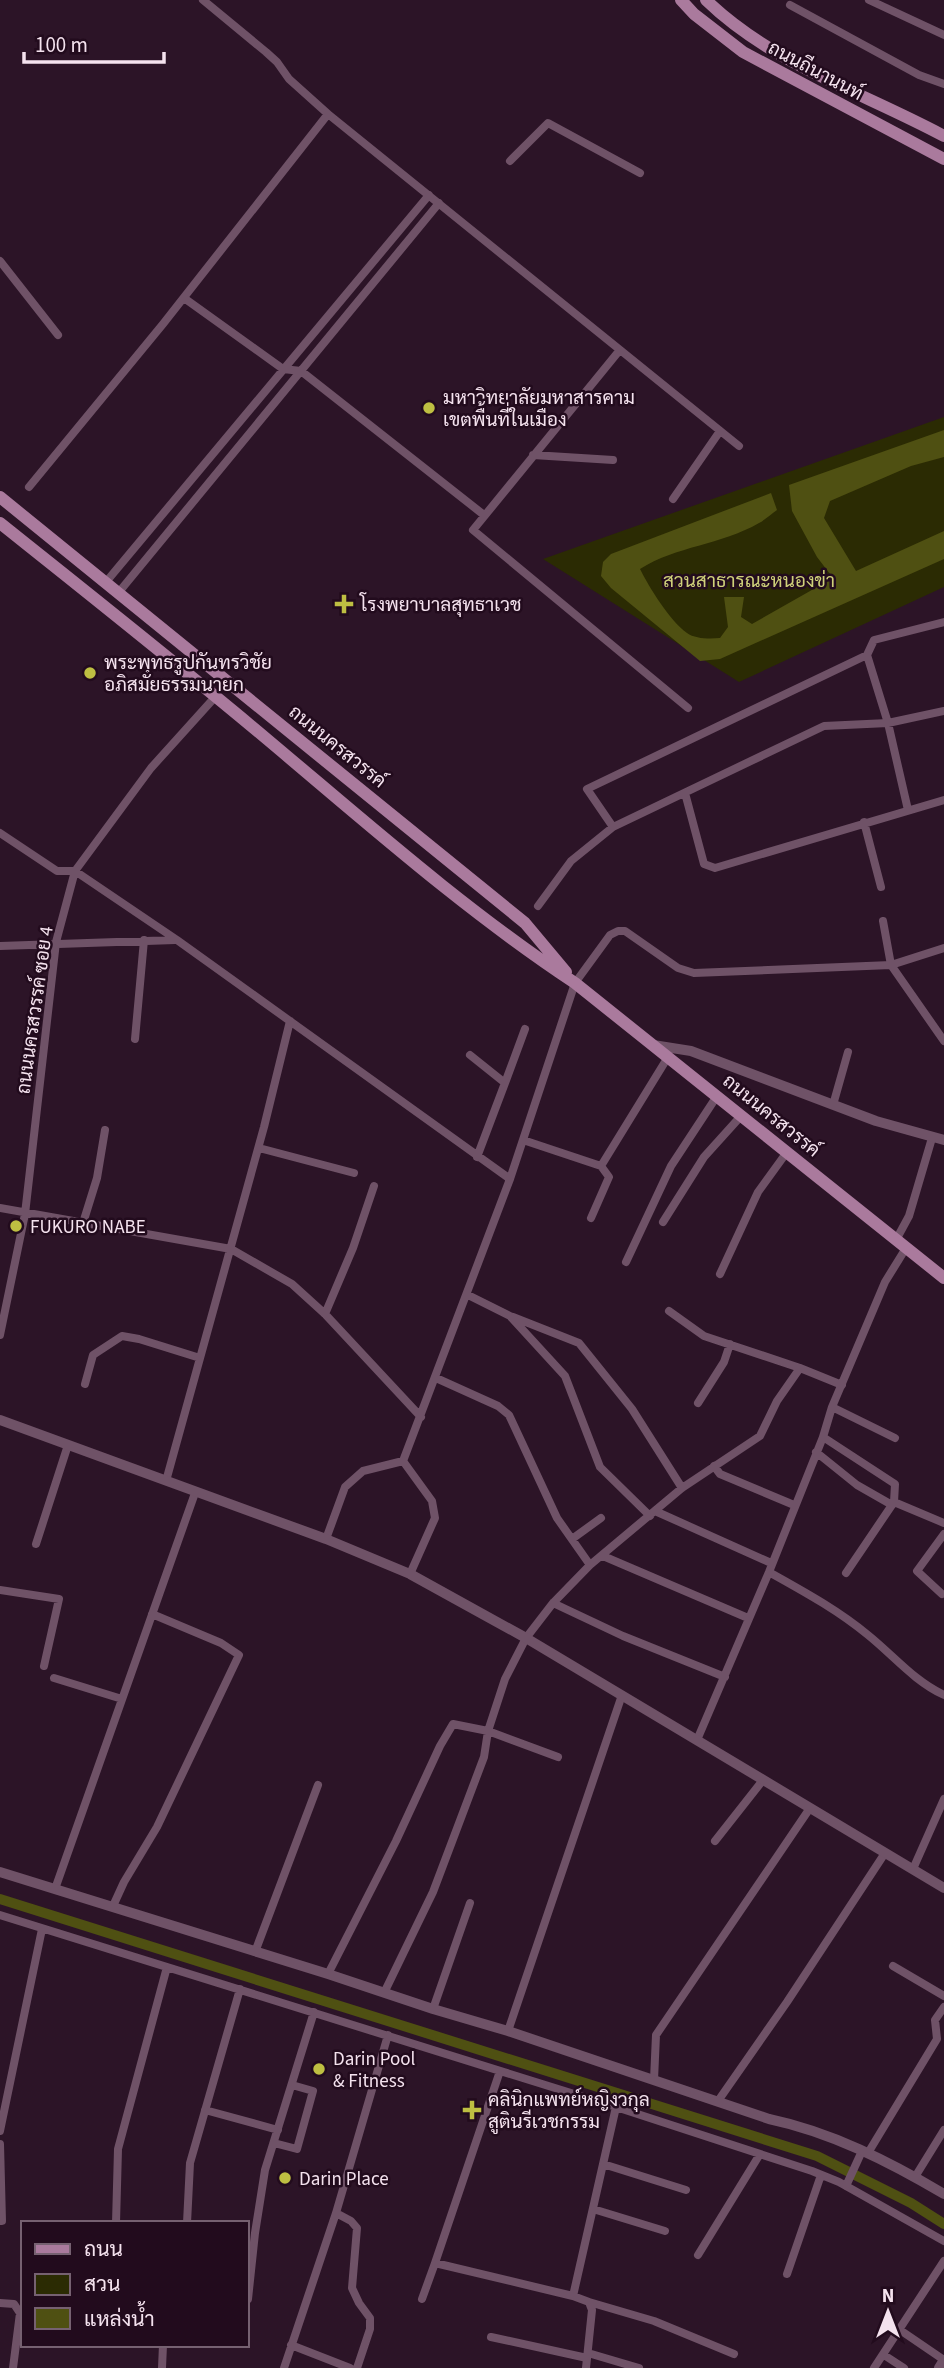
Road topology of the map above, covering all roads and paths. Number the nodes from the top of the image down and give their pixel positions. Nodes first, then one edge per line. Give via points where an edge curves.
1 (203, 0) edge
2 (681, 0) edge
3 (706, 0) edge
4 (869, 0) edge
5 (790, 5) dead end
6 (944, 36) edge
7 (944, 85) edge
8 (328, 114) junction
9 (944, 136) edge
10 (944, 159) edge
11 (510, 160) dead end
12 (640, 173) dead end
13 (429, 195) junction
14 (439, 203) junction
15 (378, 256) junction
16 (0, 261) edge
17 (388, 265) junction
18 (345, 295) junction
19 (184, 298) junction
20 (355, 305) junction
21 (320, 326) junction
22 (331, 334) junction
23 (58, 335) dead end
24 (619, 351) junction
25 (283, 369) junction
26 (301, 371) junction
27 (241, 419) junction
28 (253, 429) junction
29 (720, 431) junction
30 (739, 446) dead end
31 (533, 455) junction
32 (210, 457) junction
33 (614, 460) dead end
34 (222, 467) junction
35 (29, 488) dead end
36 (0, 497) edge
37 (175, 499) junction
38 (673, 499) dead end
39 (188, 509) junction
40 (484, 515) junction
41 (0, 523) edge
42 (106, 582) junction
43 (119, 592) junction
44 (944, 622) edge
45 (867, 655) junction
46 (216, 696) junction
47 (688, 708) dead end
48 (944, 710) edge
49 (888, 723) junction
50 (685, 793) junction
51 (944, 800) edge
52 (908, 810) junction
53 (864, 822) junction
54 (613, 827) junction
55 (0, 833) edge
56 (75, 871) junction
57 (881, 887) dead end
58 (538, 906) dead end
59 (883, 921) dead end
60 (533, 931) junction
61 (144, 940) junction
62 (177, 940) junction
63 (56, 942) junction
64 (0, 946) edge
65 (520, 947) junction
66 (944, 948) edge
67 (891, 965) junction
68 (575, 983) junction
69 (290, 1021) junction
70 (525, 1029) dead end
71 (135, 1040) dead end
72 (944, 1041) edge
73 (653, 1045) junction
74 (848, 1052) dead end
75 (470, 1055) dead end
76 (668, 1057) junction
77 (505, 1083) junction
78 (717, 1096) junction
79 (833, 1105) junction
80 (741, 1116) junction
81 (105, 1130) dead end
82 (938, 1139) edge
83 (523, 1140) junction
84 (259, 1148) junction
85 (787, 1152) junction
86 (477, 1157) junction
87 (601, 1166) junction
88 (354, 1173) dead end
89 (510, 1179) junction
90 (374, 1186) dead end
91 (0, 1208) edge
92 (24, 1214) junction
93 (591, 1218) dead end
94 (663, 1222) dead end
95 (83, 1223) junction
96 (901, 1244) junction
97 (231, 1250) junction
98 (626, 1262) dead end
99 (720, 1274) dead end
100 (944, 1278) edge
101 (468, 1294) junction
102 (669, 1311) dead end
103 (325, 1314) junction
104 (510, 1316) junction
105 (0, 1335) edge
106 (730, 1344) junction
107 (200, 1358) junction
108 (800, 1367) junction
109 (436, 1378) junction
110 (85, 1384) dead end
111 (842, 1385) junction
112 (698, 1403) dead end
113 (832, 1407) junction
114 (421, 1417) junction
115 (0, 1420) edge
116 (823, 1437) junction
117 (895, 1438) dead end
118 (68, 1445) junction
119 (816, 1452) junction
120 (403, 1461) junction
121 (714, 1466) junction
122 (166, 1481) junction
123 (682, 1488) junction
124 (195, 1493) junction
125 (893, 1503) junction
126 (794, 1505) junction
127 (652, 1514) junction
128 (601, 1518) dead end
129 (944, 1523) edge
130 (944, 1534) edge
131 (326, 1539) junction
132 (572, 1539) junction
133 (36, 1544) dead end
134 (603, 1556) junction
135 (590, 1565) junction
136 (770, 1567) junction
137 (846, 1573) dead end
138 (411, 1574) junction
139 (0, 1590) edge
140 (942, 1594) dead end
141 (553, 1603) junction
142 (152, 1614) junction
143 (748, 1618) junction
144 (526, 1638) junction
145 (44, 1667) dead end
146 (725, 1677) junction
147 (54, 1678) dead end
148 (622, 1695) junction
149 (944, 1695) edge
150 (122, 1699) junction
151 (488, 1731) junction
152 (696, 1740) junction
153 (558, 1757) dead end
154 (763, 1780) junction
155 (318, 1785) dead end
156 (944, 1800) edge
157 (810, 1808) junction
158 (715, 1841) dead end
159 (885, 1853) junction
160 (912, 1869) junction
161 (0, 1872) edge
162 (944, 1888) edge
163 (55, 1889) junction
164 (470, 1903) dead end
165 (113, 1906) junction
166 (0, 1915) edge
167 (42, 1929) junction
168 (255, 1952) junction
169 (893, 1966) dead end
170 (167, 1967) junction
171 (328, 1974) junction
172 (240, 1989) junction
173 (384, 1993) junction
174 (944, 1996) edge
175 (944, 2007) edge
176 (433, 2009) junction
177 (314, 2012) junction
178 (934, 2028) junction
179 (508, 2031) junction
180 (944, 2034) edge
181 (388, 2035) junction
182 (500, 2071) junction
183 (654, 2080) junction
184 (292, 2085) junction
185 (719, 2101) junction
186 (616, 2107) junction
187 (205, 2110) junction
188 (278, 2130) junction
189 (944, 2130) edge
190 (0, 2132) edge
191 (274, 2143) junction
192 (0, 2144) edge
193 (865, 2152) junction
194 (760, 2154) junction
195 (603, 2164) junction
196 (821, 2175) junction
197 (915, 2177) junction
198 (846, 2186) junction
199 (686, 2190) dead end
200 (944, 2194) edge
201 (593, 2209) junction
202 (336, 2213) junction
203 (0, 2221) edge
204 (116, 2221) edge
205 (187, 2221) edge
206 (665, 2231) dead end
207 (944, 2241) edge
208 (698, 2255) dead end
209 (944, 2261) edge
210 (435, 2263) junction
211 (787, 2274) dead end
212 (573, 2296) junction
213 (248, 2299) edge
214 (422, 2299) dead end
215 (589, 2302) junction
216 (0, 2303) edge
217 (900, 2330) junction
218 (491, 2337) dead end
219 (291, 2345) junction
220 (163, 2347) edge
221 (734, 2354) dead end
222 (587, 2355) junction
223 (884, 2355) junction
224 (944, 2360) edge
225 (13, 2368) edge
226 (162, 2368) edge
227 (284, 2368) edge
228 (350, 2368) edge
229 (357, 2368) edge
230 (586, 2368) edge
231 (639, 2368) edge
232 (874, 2368) edge
233 (904, 2368) edge
234 (939, 2368) edge

1 - 8 street via 277,62
2 - 10 main road, ถนนถีนานนท์ via 743,52
3 - 9 main road, ถนนถีนานนท์ via 725,19 794,62
4 - 6 street
5 - 7 street
8 - 13 street
8 - 19 street
11 - 12 street via 548,123
13 - 14 street
13 - 15 street
14 - 17 street
14 - 24 street
15 - 17 street
15 - 18 street
16 - 23 street
17 - 20 street
18 - 20 street
18 - 21 street
19 - 25 street
19 - 35 street
20 - 22 street
21 - 22 street
21 - 25 street
22 - 26 street
24 - 29 street
24 - 31 street
25 - 26 street
25 - 27 street
26 - 28 street
26 - 40 street
27 - 28 street
27 - 32 street
28 - 34 street
29 - 30 street
29 - 38 street
31 - 33 street
31 - 40 street
32 - 34 street
32 - 37 street
34 - 39 street
36 - 42 main road, ถนนนครสวรรค์
37 - 39 street
37 - 42 street
39 - 43 street
40 - 47 street via 473,530
41 - 46 main road, ถนนนครสวรรค์
42 - 43 main road, ถนนนครสวรรค์
43 - 60 main road, ถนนนครสวรรค์
44 - 45 street via 874,640
45 - 49 street
45 - 54 street via 587,789
46 - 56 street, ถนนนครสวรรค์ ซอย 4 via 152,768
46 - 65 main road, ถนนนครสวรรค์
48 - 49 street
49 - 50 street via 824,726
49 - 52 street
50 - 53 street via 704,864 715,868
50 - 54 street
51 - 52 street
52 - 53 street
53 - 57 street
54 - 58 street via 571,861
55 - 56 street via 57,871
56 - 62 street
56 - 63 street, ถนนนครสวรรค์ ซอย 4
59 - 67 street
60 - 65 main road
60 - 68 main road, ถนนนครสวรรค์
61 - 62 street
61 - 63 street
61 - 71 street
62 - 69 street
63 - 64 street
63 - 92 street, ถนนนครสวรรค์ ซอย 4
65 - 68 main road, ถนนนครสวรรค์
66 - 67 street
67 - 68 street via 694,973 618,931 610,935
67 - 72 street
68 - 73 main road, ถนนนครสวรรค์
68 - 83 street
69 - 84 street
69 - 86 street
70 - 77 street
73 - 76 main road, ถนนนครสวรรค์
73 - 79 street via 691,1051
74 - 79 street
75 - 77 street
76 - 78 main road, ถนนนครสวรรค์
76 - 87 street
77 - 86 street
78 - 80 main road, ถนนนครสวรรค์
78 - 98 street via 671,1166
79 - 82 street
80 - 85 main road, ถนนนครสวรรค์
80 - 94 street via 704,1157
81 - 95 street
82 - 96 street
83 - 87 street
83 - 89 street
84 - 88 street
84 - 97 street
85 - 96 main road, ถนนนครสวรรค์
85 - 99 street via 758,1192
86 - 89 street
87 - 93 street via 610,1177
89 - 101 street
90 - 103 street
91 - 92 street
92 - 95 street
92 - 105 street, ถนนนครสวรรค์ ซอย 4
95 - 97 street
96 - 100 main road, ถนนนครสวรรค์
96 - 111 street
97 - 103 street via 292,1284
97 - 107 street
101 - 104 street
101 - 109 street
102 - 106 street via 704,1336
103 - 114 street
104 - 123 street via 579,1343 632,1409
104 - 127 street via 565,1376 600,1467
106 - 108 street
106 - 112 street
107 - 110 street via 122,1336 93,1355
107 - 122 street
108 - 111 street
108 - 121 street via 760,1436
109 - 114 street
109 - 132 street via 509,1415 557,1518
111 - 113 street
113 - 116 street
113 - 117 street
114 - 120 street
115 - 118 street
116 - 119 street
116 - 125 street via 895,1484
118 - 122 street
118 - 133 street
119 - 125 street via 857,1485
119 - 126 street
120 - 131 street via 363,1471 345,1487
120 - 138 street via 432,1501 435,1518
121 - 123 street
121 - 126 street via 720,1475
122 - 124 street
123 - 127 street
124 - 131 street
124 - 142 street
125 - 129 street
125 - 137 street
126 - 136 street
127 - 134 street
127 - 136 street
128 - 132 street
130 - 140 street via 917,1571
131 - 138 street
132 - 135 street
134 - 135 street
134 - 143 street
135 - 141 street
136 - 143 street
136 - 149 street via 838,1612 926,1686
138 - 144 street
139 - 145 street via 59,1599
141 - 144 street
141 - 146 street
142 - 150 street
142 - 165 street via 239,1655 157,1827
143 - 146 street
144 - 148 street
144 - 151 street via 505,1679
146 - 152 street
147 - 150 street
148 - 152 street
148 - 179 street
150 - 163 street
151 - 153 street
151 - 171 street via 453,1724
151 - 173 street via 484,1757 433,1892
152 - 154 street
154 - 157 street
154 - 158 street
155 - 168 street
156 - 160 street
157 - 159 street
157 - 183 street via 656,2035
159 - 160 street
159 - 185 street
160 - 162 street
161 - 163 street
163 - 165 street
164 - 176 street
165 - 168 street
166 - 167 street
167 - 170 street
167 - 190 street
168 - 171 street
169 - 174 street
170 - 172 street
170 - 204 street via 118,2149
171 - 173 street
172 - 177 street
172 - 187 street
173 - 176 street
175 - 178 street
176 - 179 street
177 - 181 street
177 - 184 street
178 - 180 street
178 - 193 street via 937,2039
179 - 183 street
181 - 182 street
181 - 202 street
182 - 186 street
182 - 210 street
183 - 185 street
184 - 188 street
184 - 191 street via 313,2091 297,2149
185 - 193 street
186 - 194 street
186 - 195 street
187 - 188 street
187 - 205 street via 190,2163
188 - 191 street
189 - 197 street
191 - 213 street via 265,2170
192 - 203 street
193 - 197 street
193 - 198 street
194 - 196 street
194 - 208 street
195 - 199 street
195 - 201 street
196 - 198 street
196 - 211 street
197 - 200 street
198 - 207 street
201 - 206 street
201 - 212 street
202 - 219 street
202 - 229 street via 357,2228 352,2288 370,2318
209 - 217 street
210 - 212 street
210 - 214 street
212 - 215 street
215 - 221 street via 653,2321
215 - 222 street
216 - 225 street via 14,2304 20,2313
217 - 223 street
217 - 224 street
218 - 222 street
219 - 227 street
219 - 228 street
220 - 226 street
222 - 230 street
222 - 231 street
223 - 232 street
223 - 233 street
224 - 234 street

